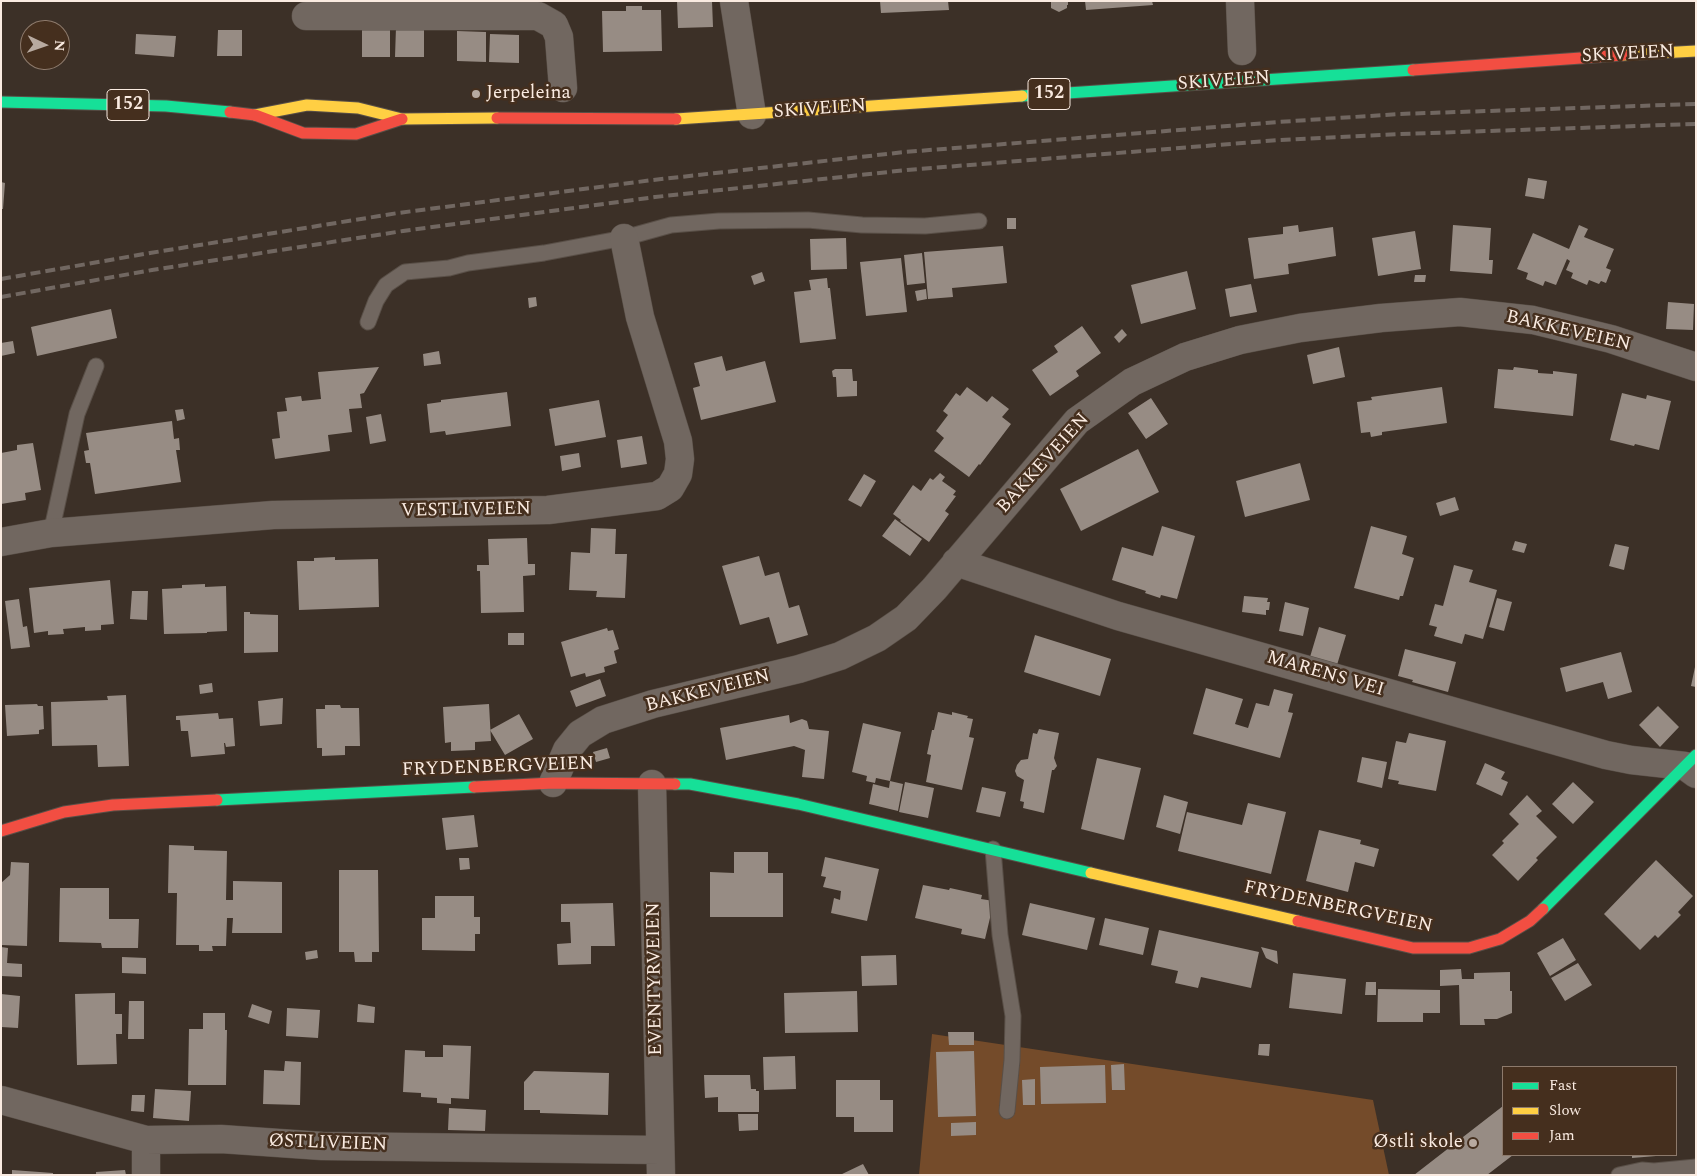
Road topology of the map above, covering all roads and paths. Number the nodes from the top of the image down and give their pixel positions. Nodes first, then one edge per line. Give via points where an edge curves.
1 (734, 1) edge
2 (1240, 1) edge
3 (306, 16) dead end
4 (1242, 51) dead end
5 (1696, 51) edge
6 (563, 88) dead end
7 (1, 102) edge
8 (255, 115) junction
9 (752, 115) junction
10 (402, 119) junction
11 (979, 222) dead end
12 (624, 238) junction
13 (368, 322) dead end
14 (96, 366) dead end
15 (1696, 367) edge
16 (50, 533) junction
17 (1, 542) edge
18 (956, 562) junction
19 (1692, 765) edge
20 (553, 783) junction
21 (652, 784) junction
22 (1, 831) edge
23 (993, 849) junction
24 (1, 1100) edge
25 (1007, 1111) dead end
26 (146, 1140) junction
27 (660, 1163) edge
28 (1696, 1167) edge
29 (1653, 1173) edge
30 (146, 1175) edge
31 (1618, 1175) edge

1 - 9 street, SKIVEIEN
2 - 4 street, SKIVEIEN
3 - 6 street via 538,16 554,25 559,36
5 - 9 main road, SKIVEIEN / 152
7 - 8 main road, SKIVEIEN / 152 via 166,106
8 - 10 main road, SKIVEIEN / 152 via 307,105 358,108
8 - 10 main road, SKIVEIEN / 152 via 303,133 321,134 356,134
9 - 10 main road, SKIVEIEN / 152 via 654,120
11 - 12 lane via 925,226 808,220 719,221 671,225
12 - 13 lane via 544,254 405,272 386,285
12 - 16 street, VESTLIVEIEN via 640,317 678,441 678,474 670,488 657,496 548,510 273,515
14 - 16 lane via 76,414
15 - 18 street, BAKKEVEIEN via 1611,339 1541,322 1460,312 1300,328 1240,340 1185,357 1132,382 1077,421
16 - 17 street, VESTLIVEIEN
18 - 19 street, MARENS VEI via 1118,616 1606,755
18 - 20 street, BAKKEVEIEN via 906,618 877,638 840,656 603,720 580,734 566,750
19 - 23 main road, FRYDENBERGVEIEN via 1530,921 1500,939 1469,948 1413,948
20 - 21 main road, FRYDENBERGVEIEN
20 - 22 main road, FRYDENBERGVEIEN via 113,805 64,812
21 - 23 main road, FRYDENBERGVEIEN via 690,784 738,792
21 - 27 street, EVENTYRVEIEN
23 - 25 lane via 1000,935 1013,1016
24 - 26 street, ØSTLIVEIEN
26 - 27 street, ØSTLIVEIEN via 221,1139
26 - 30 street
28 - 29 lane
29 - 31 lane via 1642,1170

